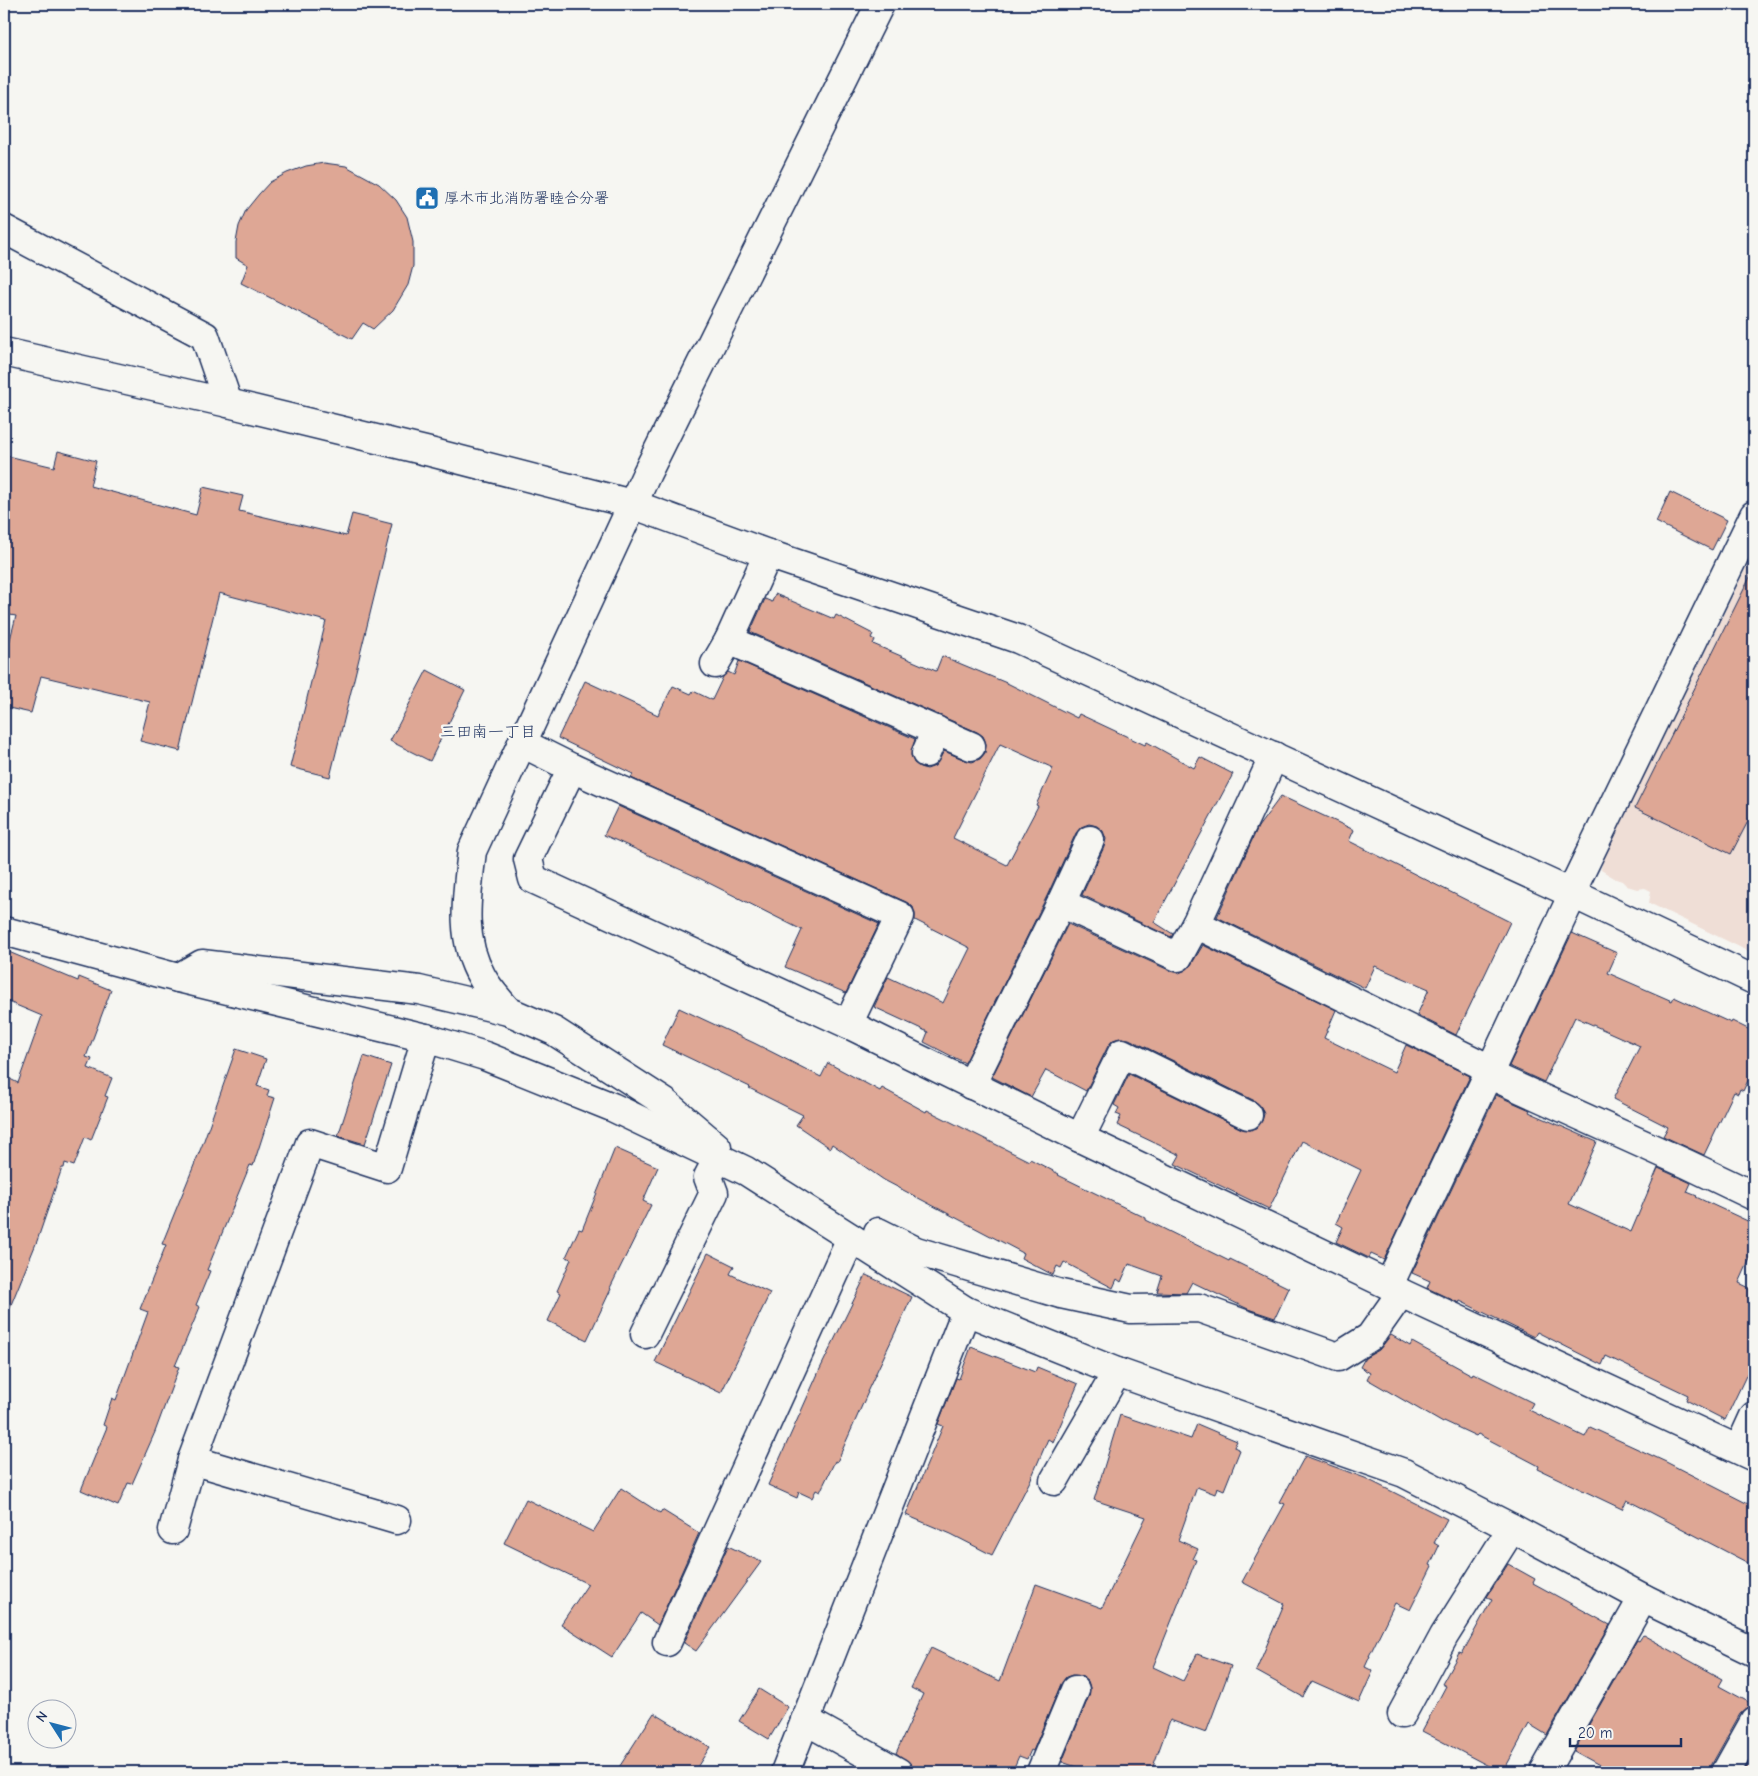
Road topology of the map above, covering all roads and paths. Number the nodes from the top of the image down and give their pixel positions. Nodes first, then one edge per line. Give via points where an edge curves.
1 (880, 4) edge
2 (4, 229) edge
3 (4, 352) edge
4 (228, 403) junction
5 (632, 504) junction
6 (1754, 515) edge
7 (768, 554) junction
8 (729, 640) junction
9 (716, 664) dead end
10 (522, 743) junction
11 (971, 746) dead end
12 (1274, 756) junction
13 (572, 768) junction
14 (1090, 840) dead end
15 (1572, 894) junction
16 (1061, 903) junction
17 (1196, 924) junction
18 (4, 931) edge
19 (178, 978) junction
20 (1754, 980) edge
21 (508, 1011) junction
22 (848, 1024) junction
23 (426, 1038) junction
24 (1488, 1074) junction
25 (971, 1085) junction
26 (1248, 1115) dead end
27 (1080, 1138) junction
28 (718, 1158) junction
29 (746, 1171) junction
30 (1754, 1196) edge
31 (878, 1232) dead end
32 (851, 1238) junction
33 (1395, 1289) junction
34 (966, 1311) junction
35 (644, 1334) dead end
36 (1117, 1372) junction
37 (1754, 1416) edge
38 (1746, 1453) edge
39 (192, 1460) junction
40 (1054, 1481) dead end
41 (397, 1520) dead end
42 (1512, 1528) junction
43 (173, 1530) dead end
44 (1643, 1598) junction
45 (667, 1642) dead end
46 (1754, 1652) edge
47 (1075, 1690) dead end
48 (1402, 1714) dead end
49 (805, 1720) junction
50 (1754, 1722) edge
51 (1546, 1771) edge
52 (784, 1772) edge
53 (898, 1772) edge
54 (1040, 1772) edge
55 (1726, 1772) edge

1 - 5 street
2 - 4 street via 205,336
3 - 4 street
4 - 5 street
5 - 7 street
5 - 10 street
6 - 15 street
7 - 8 street
7 - 12 street via 1018,639
8 - 9 street
8 - 11 street via 931,742
10 - 13 street
10 - 21 street via 472,851 465,909 470,951 482,978
12 - 15 street
12 - 17 street
13 - 22 street via 528,859 534,879
13 - 22 street via 900,916
14 - 16 street
15 - 20 street
15 - 24 street
16 - 17 street via 1178,957
16 - 25 street
17 - 24 street via 1480,1064
18 - 19 street
19 - 21 street via 202,964 419,990
19 - 23 street
21 - 29 street via 554,1031 664,1102
22 - 25 street
23 - 28 street via 485,1056 612,1107
23 - 39 street via 387,1168 310,1143
24 - 30 street
24 - 33 street
25 - 27 street
26 - 27 street via 1122,1053
27 - 33 street
28 - 29 street
28 - 35 street via 708,1177 714,1193
29 - 32 street
31 - 33 street via 916,1251 1061,1294 1131,1309 1199,1308 1338,1356 1370,1338
32 - 34 street
32 - 45 street
33 - 38 street
34 - 36 street
34 - 49 street
36 - 40 street
36 - 42 street via 1404,1473
37 - 38 street
39 - 41 street
39 - 43 street
42 - 44 street
42 - 48 street via 1444,1636
44 - 46 street
44 - 51 street
47 - 54 street
49 - 52 street
49 - 53 street
50 - 55 street

